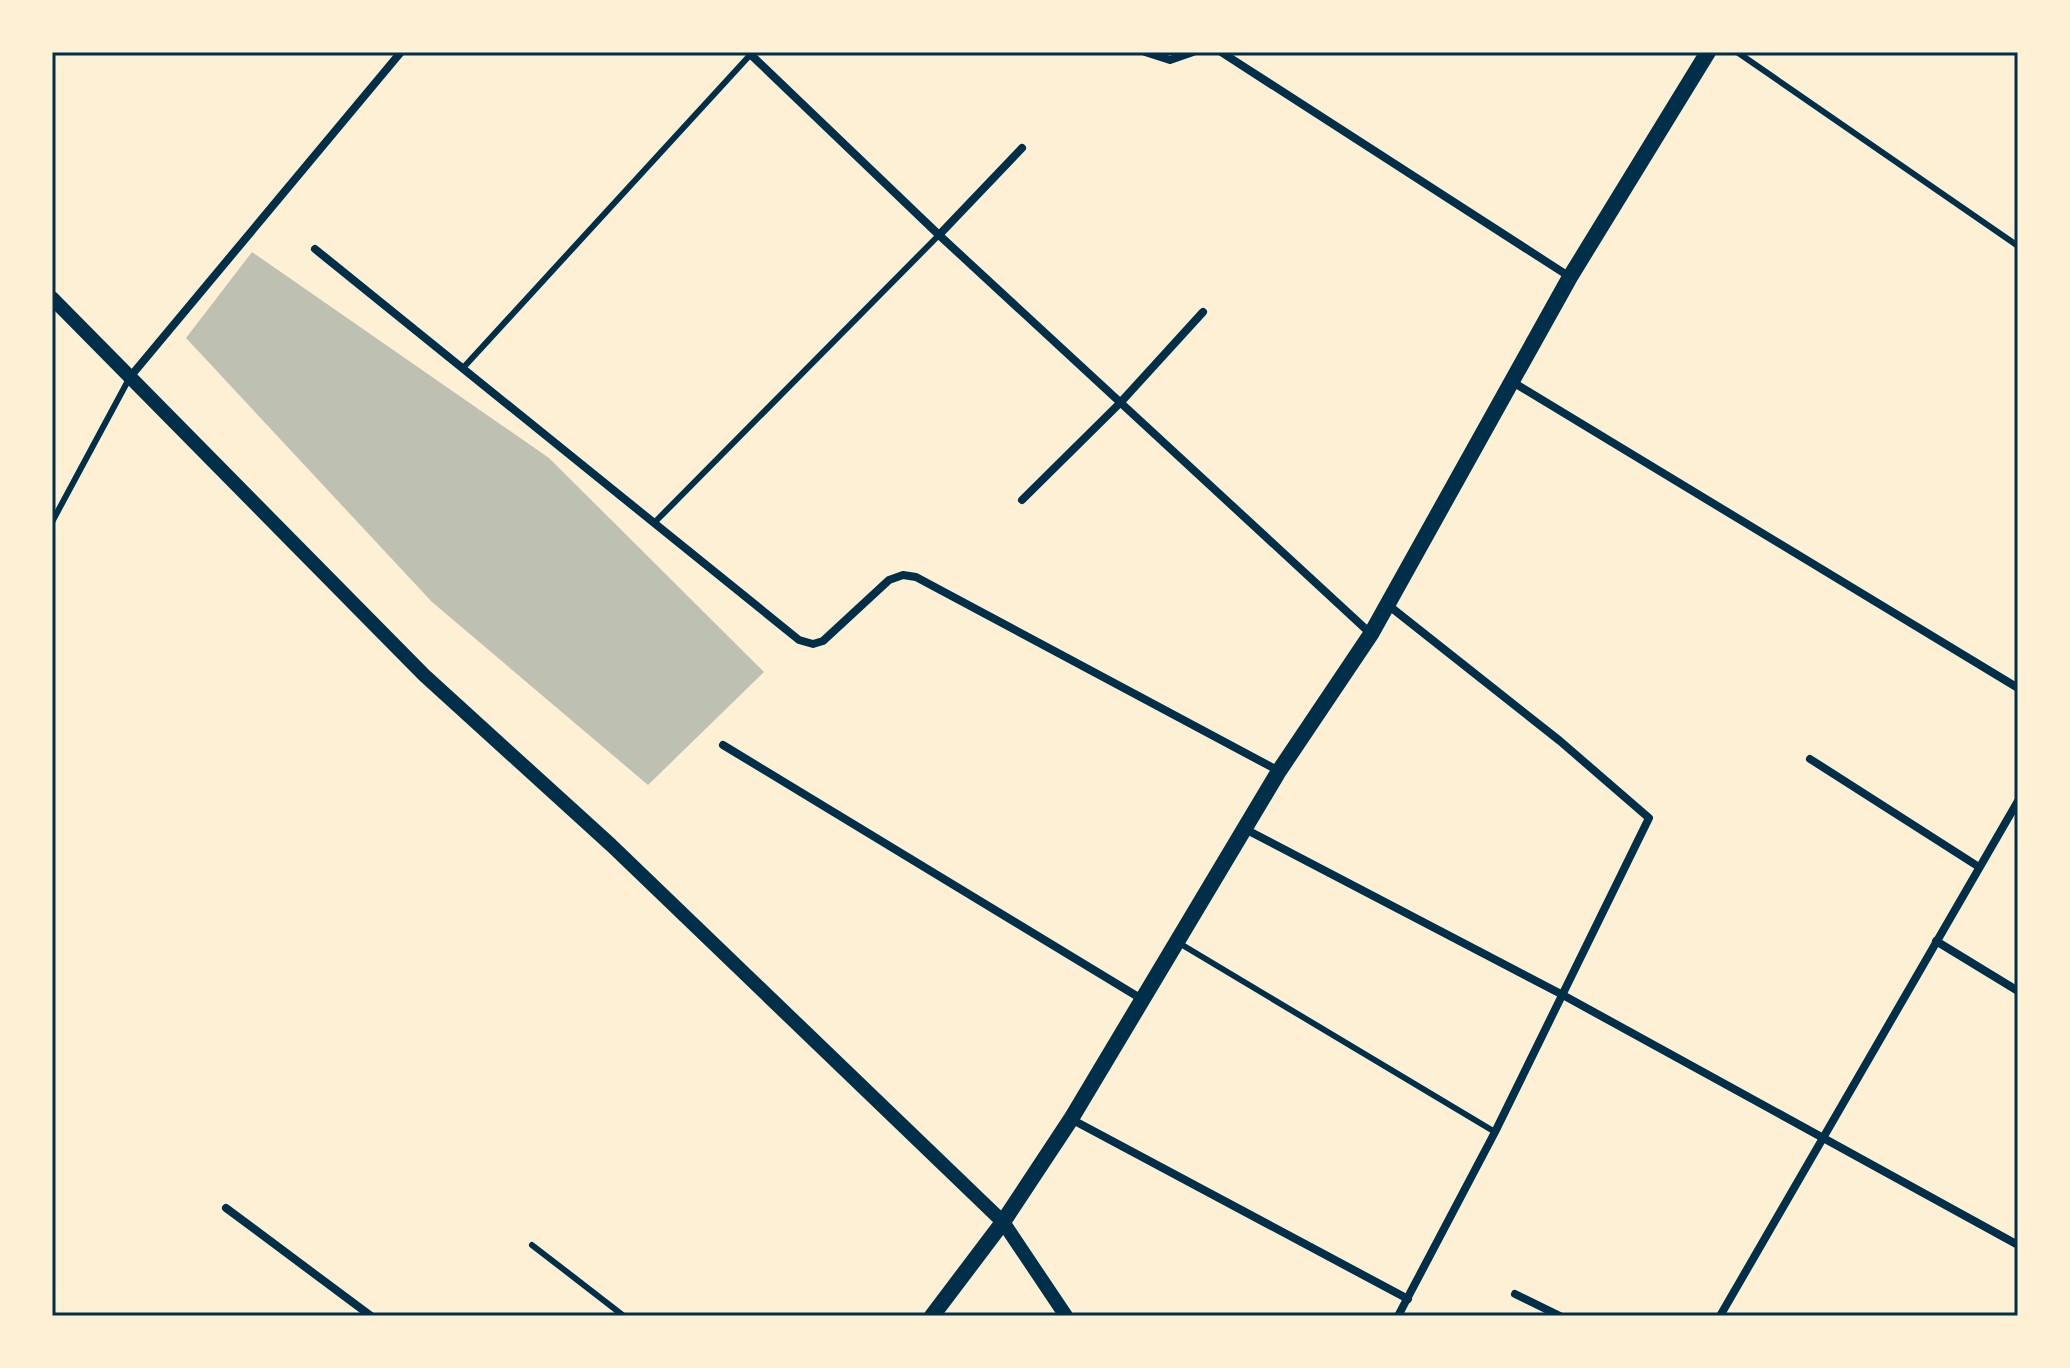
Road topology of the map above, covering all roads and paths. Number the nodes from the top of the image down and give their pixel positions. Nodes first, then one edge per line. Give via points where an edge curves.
1 (401, 52) edge
2 (1145, 52) edge
3 (1193, 52) edge
4 (1221, 52) edge
5 (1708, 52) edge
6 (1737, 52) edge
7 (751, 53) edge
8 (1022, 148) dead end
9 (939, 235) junction
10 (2018, 246) edge
11 (315, 249) dead end
12 (1570, 277) junction
13 (52, 298) edge
14 (1203, 312) dead end
15 (463, 368) junction
16 (130, 377) junction
17 (1511, 381) junction
18 (1120, 403) junction
19 (1022, 500) dead end
20 (52, 522) edge
21 (655, 522) junction
22 (1386, 604) junction
23 (1371, 634) junction
24 (2018, 688) edge
25 (723, 745) dead end
26 (1810, 759) dead end
27 (1279, 771) junction
28 (2018, 801) edge
29 (1244, 829) junction
30 (1979, 867) junction
31 (1176, 941) junction
32 (1936, 941) junction
33 (2018, 991) edge
34 (1561, 994) junction
35 (1140, 998) junction
36 (1071, 1119) junction
37 (1495, 1132) junction
38 (1821, 1137) junction
39 (226, 1208) dead end
40 (1003, 1222) junction
41 (532, 1245) dead end
42 (2018, 1245) edge
43 (1515, 1294) dead end
44 (1408, 1299) junction
45 (371, 1316) edge
46 (624, 1316) edge
47 (932, 1316) edge
48 (1066, 1316) edge
49 (1398, 1316) edge
50 (1560, 1316) edge
51 (1720, 1316) edge

1 - 16 street
2 - 3 street via 1170,60
4 - 12 street
5 - 12 main road
6 - 10 lane
7 - 9 street
7 - 15 lane
8 - 9 street
9 - 18 street
9 - 21 lane
11 - 15 street
12 - 17 main road
13 - 16 street
14 - 18 street
15 - 21 street
16 - 20 lane
16 - 40 street via 424,675 611,845
17 - 22 main road
17 - 24 street
18 - 19 street
18 - 23 street
21 - 27 street via 799,640 823,641 889,580 916,577
22 - 23 main road
22 - 34 street via 1649,818
23 - 27 main road
25 - 35 street
26 - 30 street
27 - 29 main road
28 - 30 street
29 - 31 main road
29 - 34 street
30 - 32 street
31 - 35 main road
31 - 37 lane
32 - 33 street
32 - 38 street
34 - 37 street
34 - 38 street
35 - 36 main road
36 - 40 main road
36 - 44 street
37 - 44 street
38 - 42 street
38 - 51 street
39 - 45 street
40 - 47 main road
40 - 48 street
41 - 46 lane
43 - 50 street
44 - 49 street

